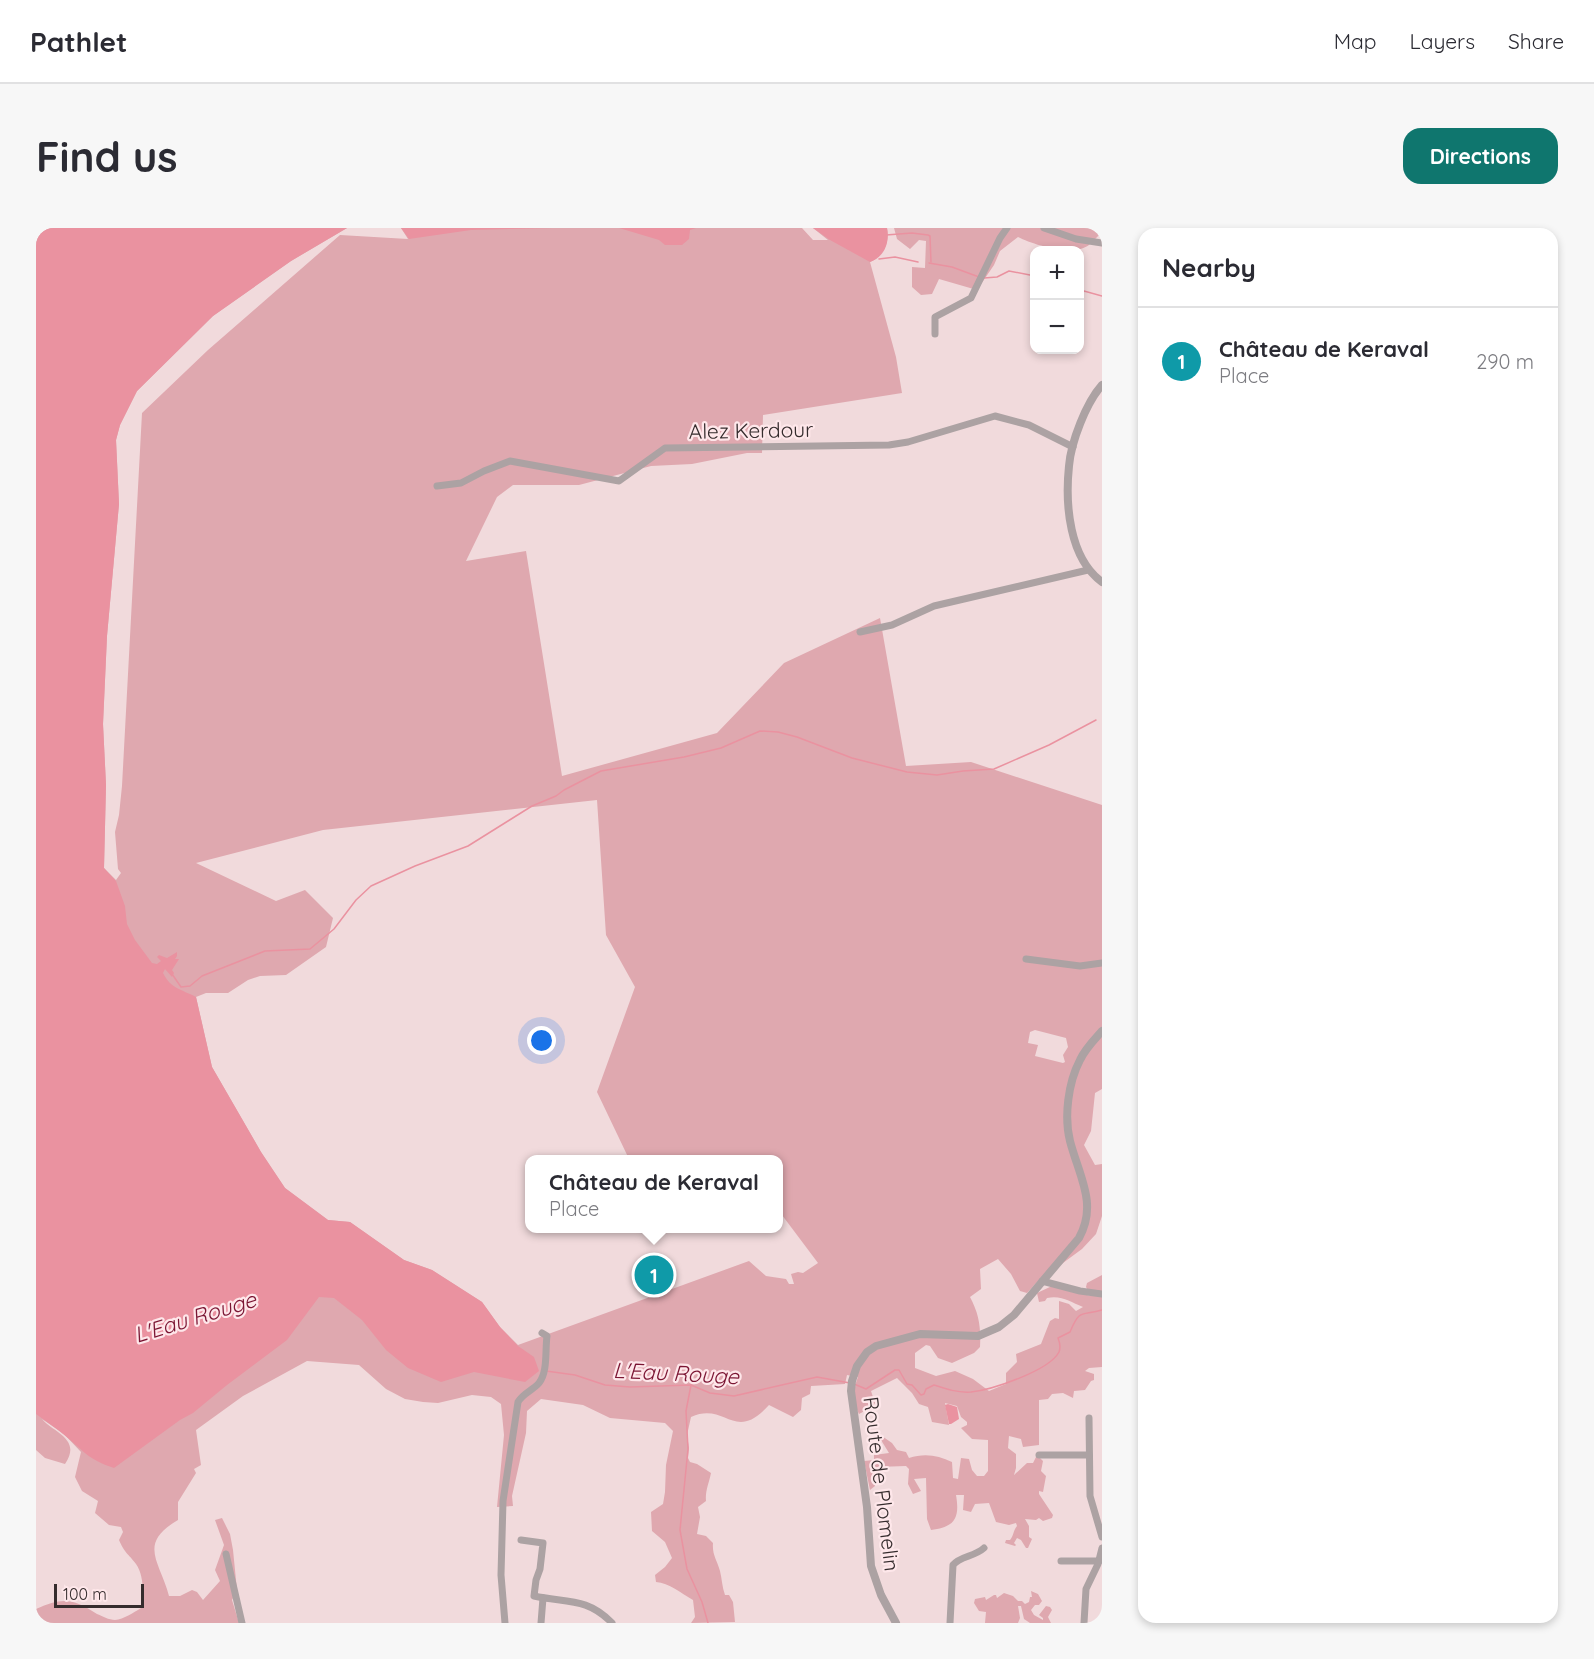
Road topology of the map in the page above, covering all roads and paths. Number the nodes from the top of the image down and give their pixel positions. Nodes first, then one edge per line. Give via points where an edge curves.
1 (1007, 228) edge
2 (1044, 228) edge
3 (1102, 243) edge
4 (935, 334) dead end
5 (1102, 385) edge
6 (1073, 447) junction
7 (437, 486) dead end
8 (1088, 570) junction
9 (1102, 582) edge
10 (860, 632) dead end
11 (1026, 959) dead end
12 (1102, 963) edge
13 (1102, 1031) edge
14 (1042, 1281) junction
15 (1102, 1294) edge
16 (542, 1333) dead end
17 (1089, 1418) dead end
18 (1039, 1455) dead end
19 (1089, 1455) junction
20 (1102, 1537) edge
21 (521, 1540) dead end
22 (984, 1548) dead end
23 (226, 1554) dead end
24 (1101, 1555) edge
25 (1061, 1561) dead end
26 (524, 1595) dead end
27 (534, 1596) junction
28 (543, 1598) junction
29 (242, 1623) edge
30 (505, 1623) edge
31 (541, 1623) edge
32 (612, 1623) edge
33 (896, 1623) edge
34 (949, 1623) edge
35 (1084, 1623) edge

1 - 4 street via 968,301 935,317
2 - 3 street
5 - 6 street via 1086,412
6 - 7 street, Alez Kerdour via 1029,425 995,416 889,445 665,448 619,481 510,461 461,483
6 - 8 street via 1069,503 1075,542
8 - 9 street
8 - 10 street via 934,606 892,624
11 - 12 street via 1080,966
13 - 14 street via 1079,1061 1069,1103 1068,1130 1087,1198 1086,1225 1072,1248
14 - 15 street
14 - 33 street, Route de Plomelin via 1014,1315 995,1329 973,1336 924,1333 881,1344 861,1359 852,1383 871,1566
16 - 30 street via 547,1336 543,1375 518,1402 509,1461 501,1537
17 - 19 street
18 - 19 street
19 - 20 street via 1089,1496
21 - 27 street via 543,1542
22 - 34 street via 953,1565
23 - 29 street
24 - 25 street
24 - 35 street via 1086,1589
26 - 27 street
27 - 28 street
28 - 31 street
28 - 32 street via 585,1604

